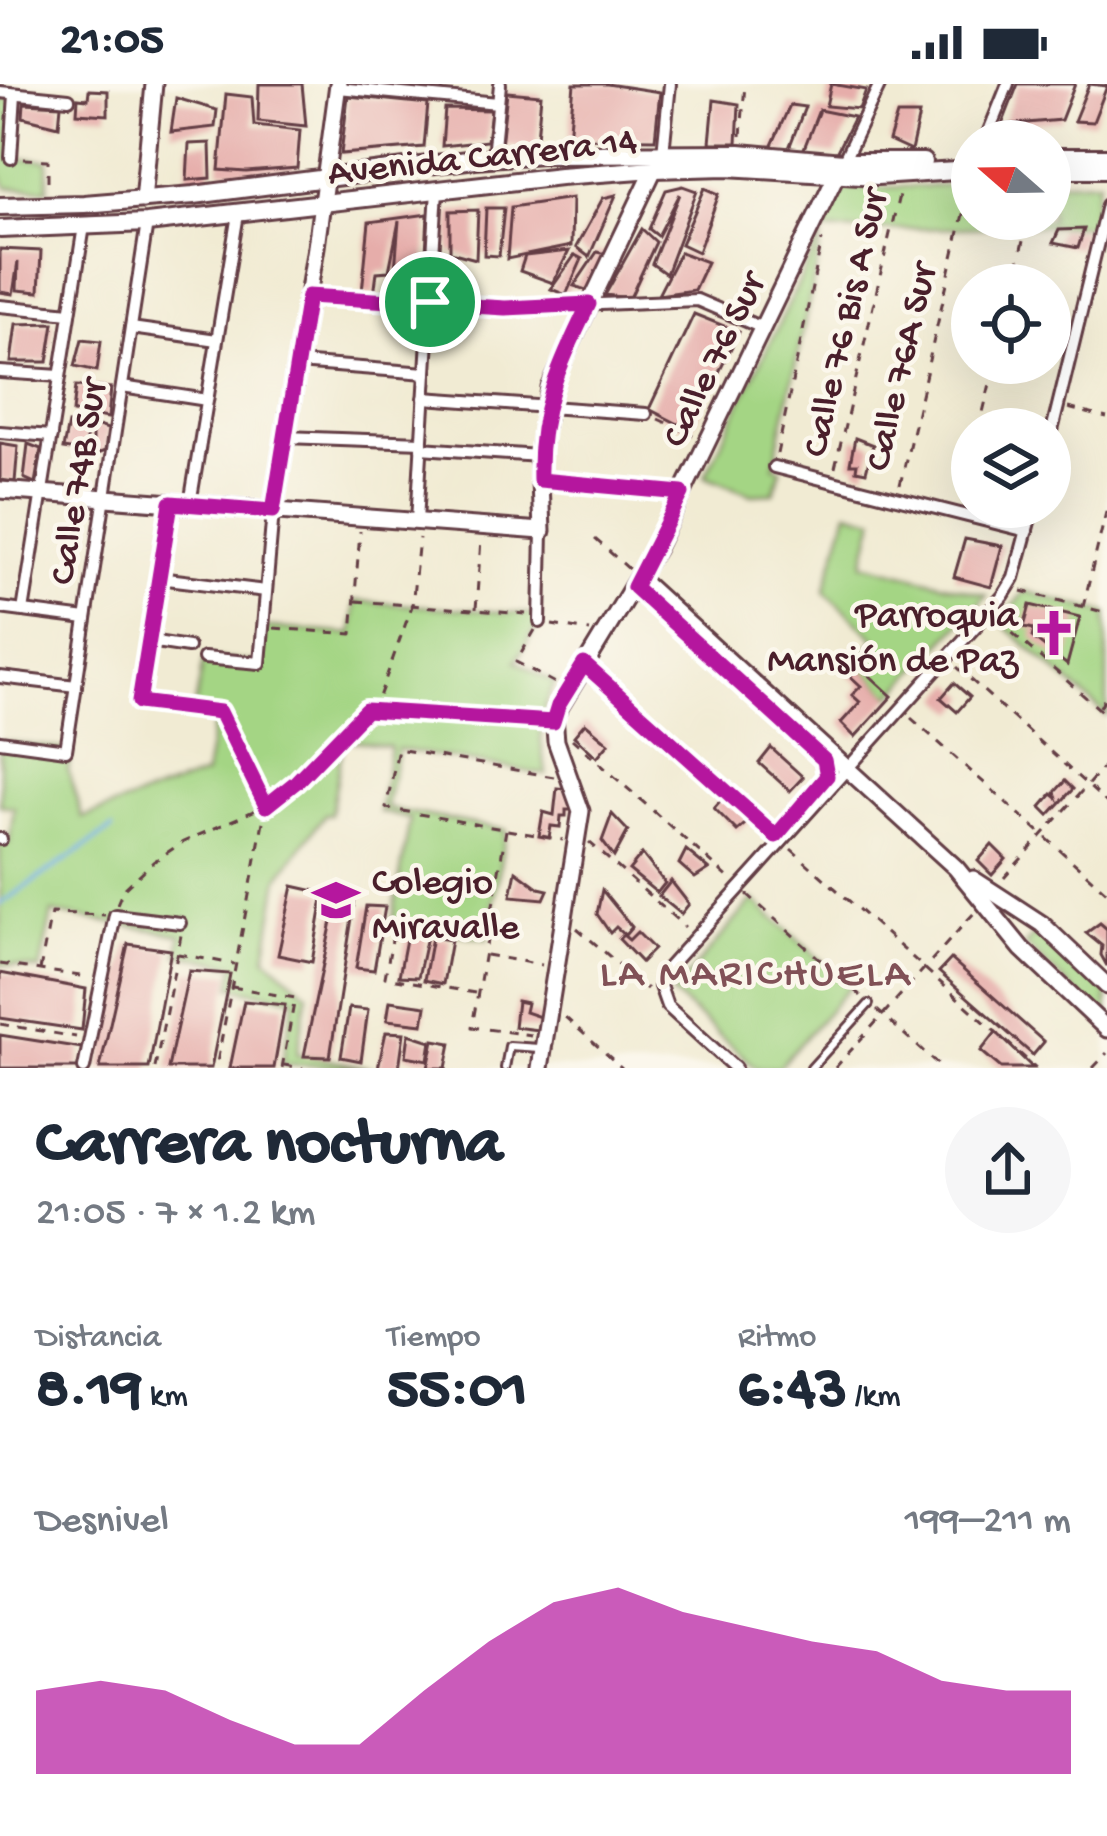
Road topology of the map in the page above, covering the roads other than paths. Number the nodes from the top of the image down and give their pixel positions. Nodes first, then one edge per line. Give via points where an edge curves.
1 (154, 84) edge
2 (500, 84) edge
3 (670, 84) edge
4 (880, 84) edge
5 (1008, 84) edge
6 (338, 86) edge
7 (38, 90) edge
8 (0, 92) edge
9 (15, 94) junction
10 (69, 99) dead end
11 (498, 103) junction
12 (993, 120) edge
13 (493, 157) junction
14 (1071, 157) edge
15 (1107, 157) edge
16 (11, 158) road end
17 (658, 161) junction
18 (951, 161) edge
19 (840, 168) junction
20 (1071, 169) edge
21 (1107, 169) edge
22 (951, 174) edge
23 (326, 179) junction
24 (437, 190) junction
25 (143, 200) junction
26 (322, 202) junction
27 (1107, 205) edge
28 (0, 206) edge
29 (238, 214) junction
30 (147, 223) junction
31 (84, 226) junction
32 (0, 229) edge
33 (308, 296) junction
34 (430, 302) junction
35 (589, 304) junction
36 (0, 306) edge
37 (70, 313) junction
38 (760, 327) junction
39 (131, 328) junction
40 (217, 340) junction
41 (297, 363) junction
42 (0, 371) edge
43 (426, 374) junction
44 (60, 376) junction
45 (122, 387) junction
46 (424, 398) junction
47 (207, 400) junction
48 (544, 407) junction
49 (1057, 408) edge
50 (646, 414) road end
51 (0, 432) edge
52 (51, 436) junction
53 (285, 437) junction
54 (421, 445) junction
55 (539, 456) junction
56 (774, 467) road end
57 (540, 480) junction
58 (611, 487) road end
59 (0, 490) edge
60 (42, 494) junction
61 (105, 498) junction
62 (171, 503) junction
63 (190, 505) junction
64 (273, 511) junction
65 (419, 521) junction
66 (1028, 528) edge
67 (542, 531) junction
68 (1027, 531) junction
69 (159, 578) junction
70 (639, 579) junction
71 (266, 591) junction
72 (0, 608) edge
73 (23, 611) junction
74 (86, 619) junction
75 (540, 619) road end
76 (149, 640) junction
77 (188, 647) dead end
78 (204, 658) dead end
79 (0, 676) edge
80 (76, 686) junction
81 (188, 708) road end
82 (423, 714) road end
83 (553, 722) junction
84 (0, 741) edge
85 (846, 768) junction
86 (988, 897) junction
87 (181, 929) road end
88 (1107, 986) edge
89 (869, 1004) dead end
90 (1107, 1029) edge
91 (544, 1043) junction
92 (84, 1068) edge
93 (505, 1068) edge
94 (540, 1068) edge
95 (735, 1068) edge
96 (811, 1068) edge

1 - 25 street
2 - 11 street
3 - 17 street
4 - 19 street, Calle 76 Sur
5 - 12 street
6 - 11 street
6 - 23 street
7 - 9 street
7 - 10 street
8 - 9 street
9 - 16 street
11 - 13 street
13 - 17 main road, Avenida Carrera 14
13 - 23 main road, Avenida Carrera 14
14 - 15 main road
17 - 19 main road, Avenida Carrera 14
17 - 19 main road, Avenida Carrera 14 via 740,153
17 - 24 main road, Avenida Carrera 14
17 - 35 street
18 - 19 main road, Avenida Carrera 14
19 - 22 main road, Avenida Carrera 14
19 - 38 street, Calle 76 Sur
20 - 21 main road
23 - 25 main road, Avenida Carrera 14
23 - 26 street
24 - 26 main road, Avenida Carrera 14
24 - 34 street
25 - 28 main road, Avenida Carrera 14
26 - 29 main road, Avenida Carrera 14
26 - 33 street
27 - 49 street
29 - 30 main road, Avenida Carrera 14
29 - 40 street
30 - 31 main road, Avenida Carrera 14
30 - 39 street, Calle 74B Sur
31 - 32 main road, Avenida Carrera 14
31 - 37 street
33 - 34 street
33 - 41 street
34 - 35 street
34 - 43 street
35 - 38 street via 698,300
35 - 48 street
36 - 37 street
37 - 44 street
38 - 70 street, Calle 76 Sur
39 - 40 street
39 - 45 street, Calle 74B Sur
40 - 47 street
41 - 43 street
41 - 53 street
42 - 44 street
43 - 46 street
44 - 52 street
45 - 47 street
45 - 61 street, Calle 74B Sur
46 - 48 street
46 - 54 street
47 - 63 street
48 - 50 street
48 - 55 street
51 - 52 street
52 - 60 street
53 - 54 street
53 - 64 street
54 - 55 street
54 - 65 street
55 - 57 street
56 - 68 street
57 - 58 street
57 - 67 street
59 - 60 street
60 - 61 street
60 - 73 street
61 - 62 street
61 - 74 street, Calle 74B Sur
62 - 63 street
62 - 69 street
63 - 64 street
64 - 65 street
64 - 71 street
65 - 67 street
66 - 68 street
67 - 75 street
68 - 85 street via 1009,587
69 - 71 street
69 - 76 street
70 - 83 street, Calle 76 Sur
70 - 85 street
71 - 78 street via 260,663
72 - 73 street
73 - 74 street
74 - 80 street, Calle 74B Sur
76 - 77 street
76 - 81 street via 139,702
79 - 80 street
80 - 84 street, Calle 74B Sur via 66,750
82 - 83 lane
83 - 91 street via 581,805
85 - 86 street
85 - 95 street via 655,989
86 - 88 street via 1042,924
86 - 90 street via 1022,949
87 - 92 street via 115,916
89 - 96 lane
91 - 93 lane via 509,1046
91 - 94 street

